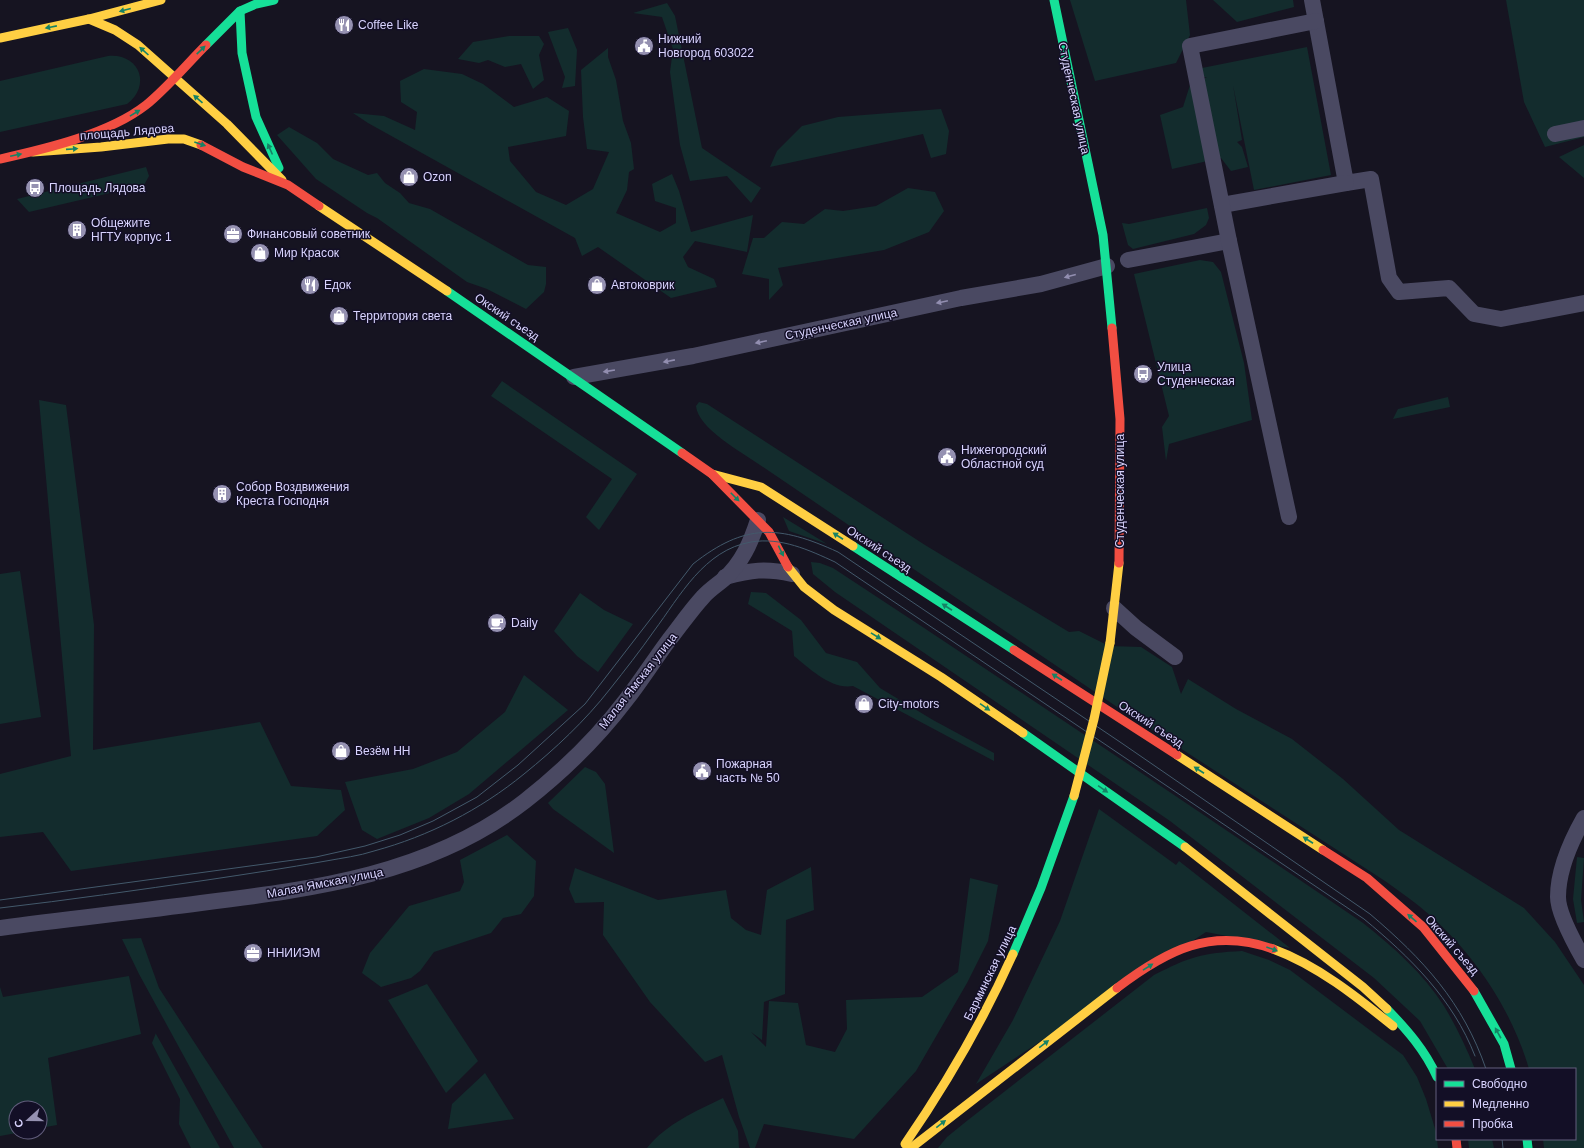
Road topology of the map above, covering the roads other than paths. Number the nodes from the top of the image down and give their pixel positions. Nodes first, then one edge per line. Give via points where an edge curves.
1 (161, 0) edge
2 (238, 0) edge
3 (274, 0) edge
4 (1054, 0) edge
5 (1312, 0) edge
6 (240, 11) junction
7 (90, 19) junction
8 (1316, 21) junction
9 (0, 38) edge
10 (173, 77) junction
11 (1584, 128) edge
12 (1555, 134) dead end
13 (33, 152) junction
14 (0, 159) edge
15 (1346, 183) junction
16 (286, 184) junction
17 (1222, 205) junction
18 (1229, 241) junction
19 (1128, 260) dead end
20 (1107, 266) junction
21 (1584, 303) edge
22 (574, 377) junction
23 (712, 474) junction
24 (1289, 517) dead end
25 (758, 520) junction
26 (792, 574) junction
27 (726, 577) junction
28 (1114, 608) junction
29 (1110, 643) joint
30 (1174, 657) dead end
31 (1584, 818) edge
32 (0, 928) edge
33 (1584, 960) edge
34 (1426, 1057) junction
35 (1511, 1068) edge
36 (1436, 1075) edge
37 (902, 1148) edge
38 (911, 1148) edge

1 -> 7 main road
2 - 6 main road
3 - 6 main road
4 - 20 main road, Студенческая улица via 1103,235
5 - 8 street
10 -> 6 main road, площадь Лядова
16 -> 6 main road via 256,117 242,53
7 -> 9 main road
10 -> 7 main road via 138,45 115,30
8 - 15 street
8 - 17 street via 1190,46
13 -> 10 main road, площадь Лядова via 132,115 146,105
16 -> 10 main road via 254,150
11 - 12 street
14 -> 13 main road, площадь Лядова
13 -> 16 main road, площадь Лядова via 184,139 206,146 243,167
15 - 17 street
15 - 21 street via 1371,179 1389,278 1399,292 1449,288 1474,314 1501,319
16 - 22 main road, Окский съезд
17 - 18 street
18 - 19 street
18 - 24 street
20 -> 22 street, Студенческая улица via 1040,284 961,298 693,356
20 - 28 main road, Студенческая улица via 1120,419 1120,545
22 - 23 main road, Окский съезд
23 -> 25 main road, Окский съезд
35 -> 23 main road, Окский съезд via 1504,1044 1472,987 1423,927 1367,878 761,487
25 -> 26 main road, Окский съезд via 776,542
25 - 27 street, Малая Ямская улица via 751,542
26 - 27 street, Малая Ямская улица via 773,570 753,570
26 -> 34 main road, Окский съезд via 804,587 834,610 941,677 1170,836 1363,987 1398,1020
27 - 32 street, Малая Ямская улица via 703,596 625,701 558,773 525,801 445,849 393,869 295,892
28 - 29 main road, Студенческая улица
28 - 30 street
29 - 37 main road, Барминская улица, bridge via 1074,796 1028,922 960,1059
31 - 33 street via 1564,860 1558,898 1571,937
34 - 36 main road, Окский съезд
38 -> 34 main road via 1128,981 1174,952 1207,942 1238,940 1292,956 1392,1024

